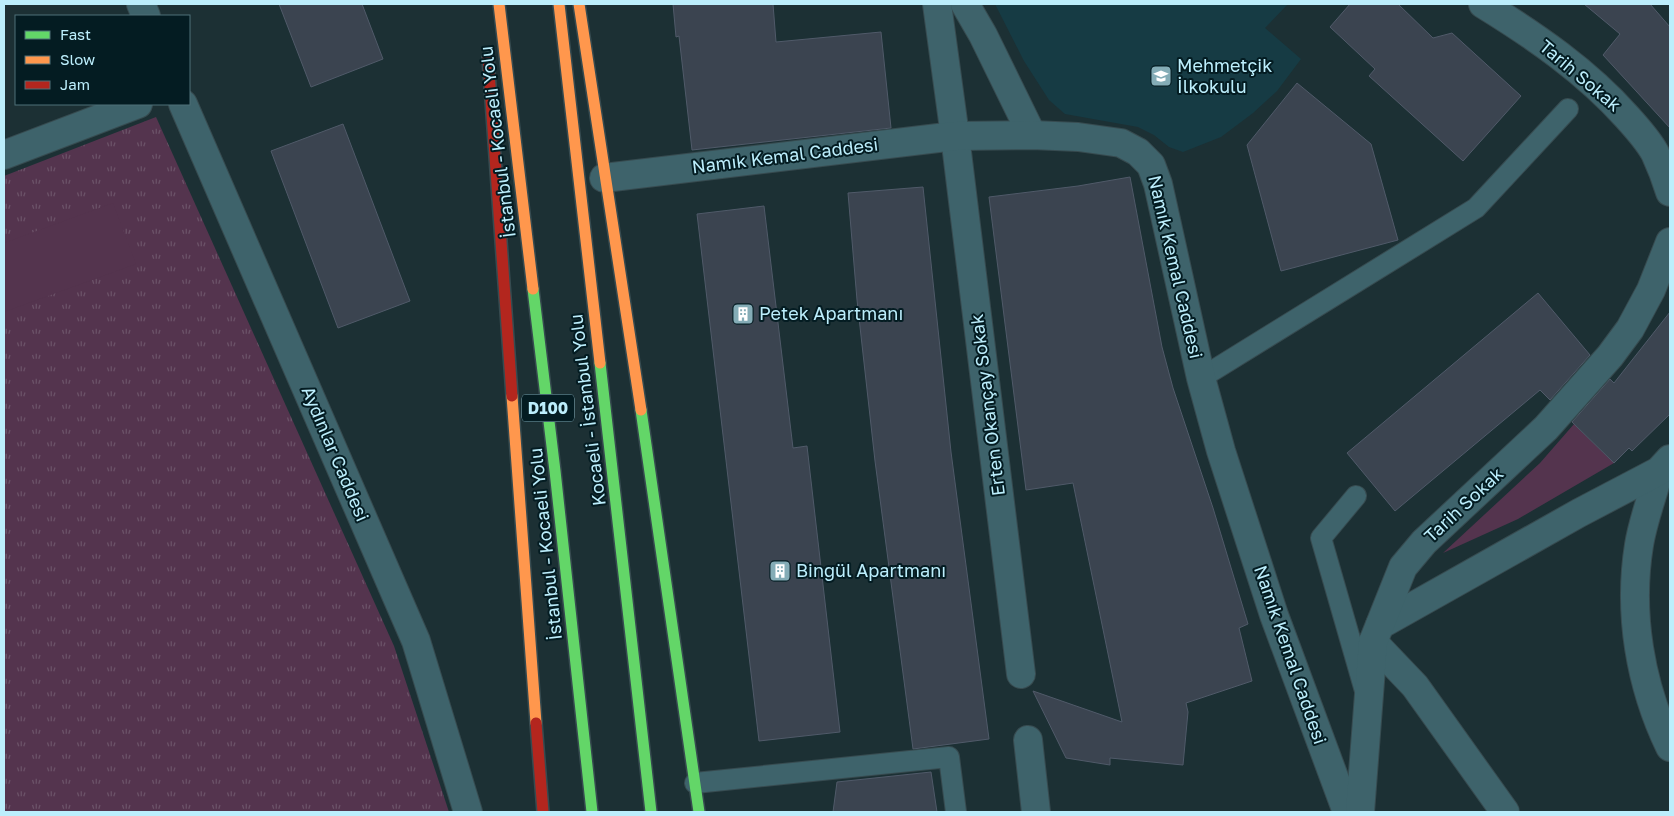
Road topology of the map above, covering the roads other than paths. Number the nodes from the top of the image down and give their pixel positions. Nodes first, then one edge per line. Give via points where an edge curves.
1 (499, 4) edge
2 (559, 4) edge
3 (579, 4) edge
4 (936, 4) edge
5 (965, 4) edge
6 (1483, 4) edge
7 (487, 44) dead end
8 (135, 105) edge
9 (184, 105) edge
10 (1568, 109) dead end
11 (1032, 135) junction
12 (955, 136) junction
13 (4, 155) edge
14 (604, 178) junction
15 (1670, 192) edge
16 (1670, 242) edge
17 (1201, 378) junction
18 (1665, 465) edge
19 (1356, 496) dead end
20 (1376, 633) junction
21 (1021, 674) dead end
22 (1368, 704) junction
23 (1028, 740) dead end
24 (1670, 747) edge
25 (695, 783) junction
26 (468, 812) edge
27 (543, 812) edge
28 (592, 812) edge
29 (651, 812) edge
30 (699, 812) edge
31 (956, 812) edge
32 (1036, 812) edge
33 (1346, 812) edge
34 (1360, 812) edge
35 (1505, 812) edge

1 - 28 highway, İstanbul - Kocaeli Yolu / D100
2 - 29 highway, Kocaeli - İstanbul Yolu
3 - 14 highway
4 - 12 street, Erten Okançay Sokak
5 - 11 street
6 - 15 street, Tarih Sokak via 1512,21 1608,95 1654,152
7 - 27 highway
8 - 13 street
9 - 26 street, Aydınlar Caddesi via 416,641
10 - 17 lane via 1476,208
11 - 12 street, Namık Kemal Caddesi
11 - 17 street, Namık Kemal Caddesi via 1121,143 1138,152 1151,165
12 - 14 street, Namık Kemal Caddesi
12 - 21 street, Erten Okançay Sokak
14 - 25 highway via 673,616
16 - 20 street, Tarih Sokak via 1651,290 1630,330 1546,428 1424,542 1403,567
17 - 33 street, Namık Kemal Caddesi via 1274,615
18 - 20 street
18 - 24 street via 1639,544 1635,592 1638,646 1650,697
19 - 22 lane via 1321,538
20 - 22 street, Tarih Sokak
20 - 35 street
22 - 34 street, Tarih Sokak
23 - 32 street
25 - 30 highway
25 - 31 lane via 949,756

